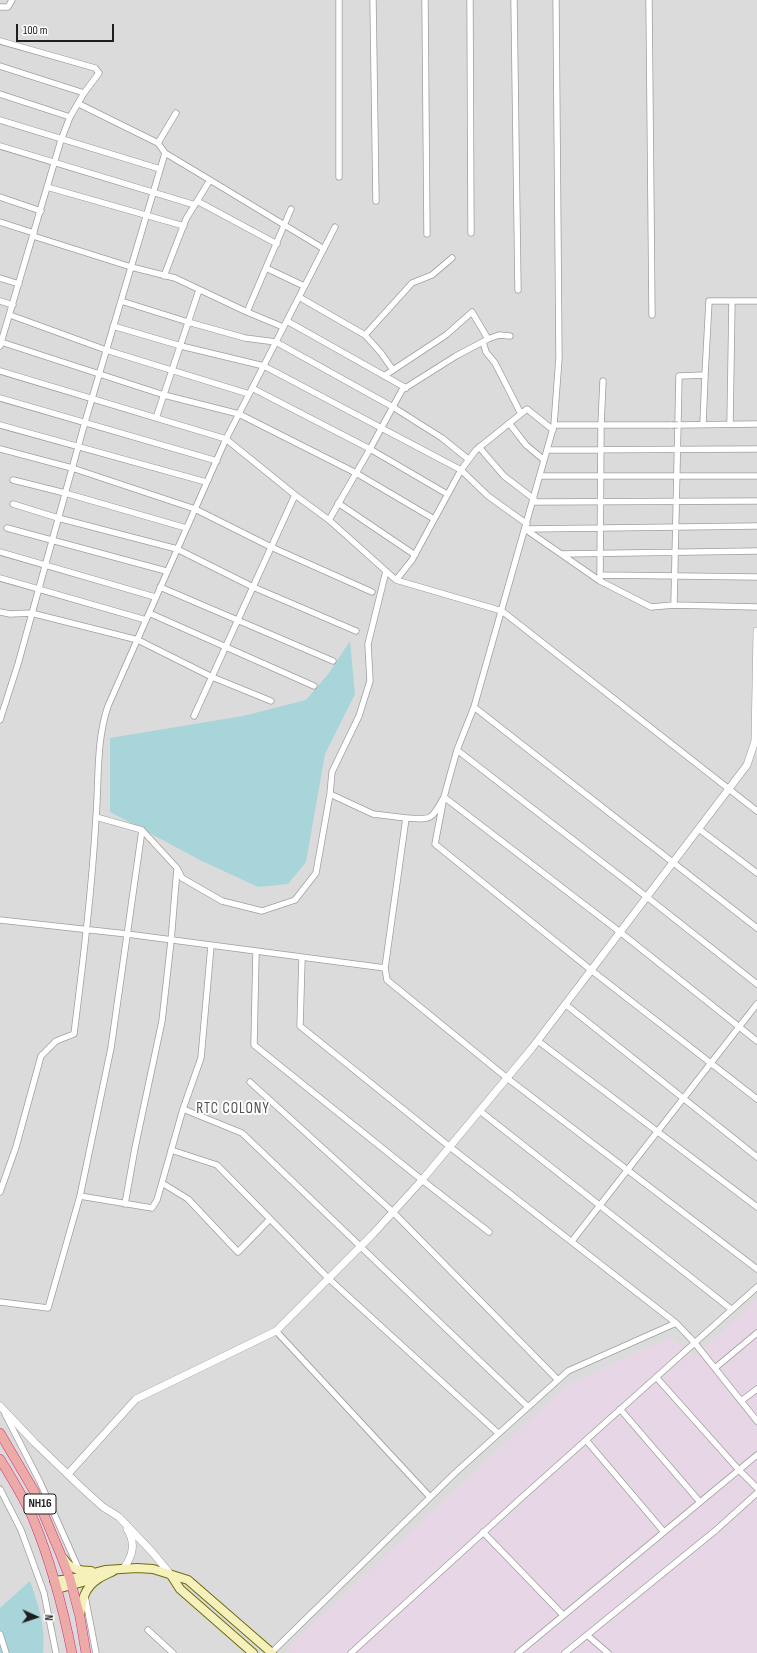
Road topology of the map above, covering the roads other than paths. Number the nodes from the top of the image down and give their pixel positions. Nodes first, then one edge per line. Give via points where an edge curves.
1 (12, 0) edge
2 (339, 0) edge
3 (373, 0) edge
4 (425, 0) edge
5 (470, 0) edge
6 (514, 0) edge
7 (556, 0) edge
8 (649, 0) edge
9 (0, 7) edge
10 (0, 41) edge
11 (0, 66) edge
12 (84, 93) junction
13 (0, 94) edge
14 (79, 104) junction
15 (176, 113) dead end
16 (70, 117) junction
17 (0, 120) edge
18 (61, 140) junction
19 (158, 143) junction
20 (0, 146) edge
21 (165, 153) junction
22 (54, 162) junction
23 (160, 169) junction
24 (339, 177) dead end
25 (210, 180) junction
26 (47, 187) junction
27 (153, 192) junction
28 (0, 197) edge
29 (376, 201) dead end
30 (196, 203) junction
31 (291, 209) dead end
32 (41, 211) junction
33 (146, 216) junction
34 (0, 222) edge
35 (285, 225) junction
36 (184, 226) junction
37 (335, 227) dead end
38 (471, 233) dead end
39 (427, 234) dead end
40 (33, 235) junction
41 (277, 244) junction
42 (324, 248) junction
43 (452, 258) dead end
44 (131, 267) junction
45 (266, 268) junction
46 (164, 276) junction
47 (0, 278) edge
48 (19, 284) junction
49 (304, 286) junction
50 (199, 290) junction
51 (518, 290) dead end
52 (299, 297) junction
53 (0, 301) edge
54 (121, 301) junction
55 (732, 301) junction
56 (757, 301) edge
57 (13, 305) junction
58 (248, 312) junction
59 (10, 315) junction
60 (652, 315) dead end
61 (287, 320) junction
62 (188, 322) junction
63 (113, 326) junction
64 (283, 327) junction
65 (365, 335) junction
66 (510, 336) dead end
67 (486, 340) junction
68 (276, 342) junction
69 (1, 344) edge
70 (181, 346) junction
71 (106, 350) junction
72 (264, 366) junction
73 (393, 370) junction
74 (0, 371) edge
75 (172, 371) junction
76 (99, 374) junction
77 (705, 375) junction
78 (384, 376) junction
79 (603, 381) dead end
80 (252, 388) junction
81 (406, 388) junction
82 (249, 394) junction
83 (164, 395) junction
84 (0, 398) edge
85 (92, 399) junction
86 (393, 407) junction
87 (239, 414) junction
88 (520, 414) junction
89 (156, 418) junction
90 (85, 422) junction
91 (509, 423) junction
92 (703, 424) junction
93 (730, 424) junction
94 (757, 424) edge
95 (0, 425) edge
96 (601, 425) junction
97 (553, 427) junction
98 (381, 428) junction
99 (226, 439) junction
100 (479, 447) junction
101 (78, 448) junction
102 (0, 449) edge
103 (370, 449) junction
104 (757, 449) edge
105 (547, 450) junction
106 (601, 450) junction
107 (677, 450) junction
108 (468, 459) junction
109 (544, 460) junction
110 (217, 461) junction
111 (72, 468) junction
112 (460, 470) junction
113 (356, 473) junction
114 (540, 476) junction
115 (600, 476) junction
116 (677, 476) junction
117 (757, 476) edge
118 (13, 480) dead end
119 (206, 482) junction
120 (65, 493) junction
121 (447, 494) junction
122 (295, 495) junction
123 (533, 500) junction
124 (757, 501) edge
125 (600, 502) junction
126 (676, 502) junction
127 (338, 503) junction
128 (13, 504) dead end
129 (195, 509) junction
130 (58, 518) junction
131 (434, 519) junction
132 (329, 520) junction
133 (526, 526) junction
134 (757, 526) edge
135 (676, 527) junction
136 (7, 528) dead end
137 (186, 528) junction
138 (600, 528) junction
139 (52, 541) junction
140 (271, 547) junction
141 (177, 549) junction
142 (757, 551) edge
143 (0, 552) edge
144 (675, 553) junction
145 (561, 554) junction
146 (600, 554) junction
147 (414, 555) junction
148 (45, 564) junction
149 (166, 571) junction
150 (386, 571) junction
151 (675, 576) junction
152 (757, 577) edge
153 (0, 578) edge
154 (600, 578) junction
155 (396, 580) junction
156 (160, 587) junction
157 (253, 587) junction
158 (38, 588) junction
159 (372, 592) dead end
160 (155, 597) junction
161 (674, 605) junction
162 (757, 607) edge
163 (502, 611) junction
164 (0, 612) edge
165 (31, 613) junction
166 (149, 613) junction
167 (146, 620) junction
168 (238, 620) junction
169 (356, 630) dead end
170 (757, 631) edge
171 (138, 640) junction
172 (757, 647) edge
173 (225, 648) junction
174 (333, 661) dead end
175 (212, 677) junction
176 (314, 686) dead end
177 (757, 689) edge
178 (271, 701) dead end
179 (474, 707) junction
180 (194, 716) dead end
181 (0, 720) edge
182 (756, 738) edge
183 (457, 750) junction
184 (729, 789) junction
185 (330, 794) junction
186 (444, 796) junction
187 (757, 811) edge
188 (96, 817) junction
189 (406, 818) junction
190 (699, 828) junction
191 (142, 830) junction
192 (672, 863) junction
193 (177, 868) junction
194 (757, 873) edge
195 (647, 897) junction
196 (0, 920) edge
197 (757, 928) edge
198 (86, 930) junction
199 (620, 932) junction
200 (127, 934) junction
201 (172, 941) junction
202 (211, 946) junction
203 (256, 952) junction
204 (302, 958) junction
205 (384, 968) junction
206 (591, 970) junction
207 (757, 984) edge
208 (565, 1004) junction
209 (757, 1004) edge
210 (739, 1026) junction
211 (538, 1041) junction
212 (757, 1041) edge
213 (711, 1063) junction
214 (507, 1078) junction
215 (250, 1082) dead end
216 (683, 1098) junction
217 (757, 1099) edge
218 (183, 1109) junction
219 (480, 1111) junction
220 (657, 1132) junction
221 (450, 1147) junction
222 (171, 1150) junction
223 (757, 1156) edge
224 (627, 1170) junction
225 (422, 1180) junction
226 (162, 1183) junction
227 (0, 1192) edge
228 (80, 1196) junction
229 (125, 1204) junction
230 (600, 1205) junction
231 (757, 1207) edge
232 (393, 1212) junction
233 (270, 1218) junction
234 (489, 1232) dead end
235 (572, 1241) junction
236 (361, 1246) junction
237 (757, 1269) edge
238 (328, 1278) junction
239 (757, 1286) edge
240 (0, 1302) edge
241 (731, 1309) junction
242 (676, 1323) junction
243 (276, 1331) junction
244 (757, 1333) edge
245 (694, 1342) junction
246 (714, 1368) junction
247 (656, 1377) junction
248 (558, 1380) junction
249 (757, 1389) edge
250 (741, 1401) junction
251 (527, 1406) junction
252 (1, 1407) edge
253 (620, 1410) junction
254 (757, 1421) edge
255 (0, 1433) edge
256 (498, 1433) junction
257 (586, 1440) junction
258 (757, 1455) edge
259 (0, 1459) edge
260 (739, 1470) junction
261 (68, 1474) junction
262 (757, 1488) edge
263 (0, 1489) edge
264 (757, 1493) edge
265 (430, 1497) junction
266 (700, 1502) junction
267 (119, 1517) junction
268 (483, 1532) junction
269 (664, 1532) junction
270 (60, 1553) junction
271 (120, 1569) junction
272 (98, 1575) junction
273 (171, 1575) junction
274 (81, 1577) junction
275 (71, 1583) junction
276 (55, 1584) junction
277 (85, 1594) junction
278 (563, 1615) junction
279 (80, 1617) junction
280 (148, 1630) dead end
281 (0, 1634) edge
282 (587, 1635) junction
283 (6, 1653) edge
284 (56, 1653) edge
285 (72, 1653) edge
286 (86, 1653) edge
287 (96, 1653) edge
288 (173, 1653) edge
289 (254, 1653) edge
290 (272, 1653) edge
291 (351, 1653) edge
292 (518, 1653) edge
293 (565, 1653) edge
294 (608, 1653) edge

1 - 9 street via 8,7
2 - 24 street
3 - 29 street
4 - 39 street
5 - 38 street
6 - 51 street
7 - 97 street via 559,358
8 - 60 street
10 - 12 street via 95,68 99,73
11 - 12 street
12 - 14 street
13 - 16 street
14 - 16 street
14 - 19 street
15 - 19 street
16 - 18 street
17 - 18 street
18 - 22 street
18 - 23 street
19 - 21 street
20 - 22 street
21 - 23 street
21 - 25 street
22 - 26 street
22 - 27 street
23 - 27 street
25 - 30 street
25 - 35 street
26 - 32 street
26 - 33 street
27 - 30 street
27 - 33 street
28 - 32 street
30 - 36 street
30 - 41 street
31 - 35 street
32 - 40 street
33 - 36 street
33 - 44 street
34 - 40 street
35 - 41 street
35 - 42 street
36 - 46 street
37 - 42 street
40 - 44 street
40 - 48 street
41 - 45 street
42 - 49 street
43 - 65 street via 432,274 412,283
44 - 46 street
44 - 54 street
45 - 49 street
45 - 58 street
46 - 50 street via 175,278
47 - 48 street
48 - 57 street
49 - 52 street
50 - 58 street
50 - 62 street
52 - 61 street
52 - 65 street
53 - 57 street
54 - 62 street
54 - 63 street
55 - 56 street
55 - 77 street via 709,301
55 - 93 street
57 - 59 street
58 - 64 street
59 - 69 street
59 - 71 street
61 - 64 street
61 - 78 street
62 - 68 street via 245,338
62 - 70 street
63 - 70 street
63 - 71 street
64 - 68 street
65 - 73 street
66 - 67 street via 499,334
67 - 73 street via 472,312 446,335
67 - 81 street
67 - 88 street via 486,352 495,363
68 - 72 street
68 - 86 street
69 - 76 street
70 - 72 street
70 - 75 street
71 - 75 street
71 - 76 street
72 - 80 street
72 - 98 street
73 - 78 street
74 - 85 street
75 - 82 street
75 - 83 street
76 - 83 street
76 - 85 street
77 - 92 street
77 - 107 street via 678,376
78 - 81 street
79 - 96 street
80 - 82 street
80 - 103 street
81 - 86 street via 402,390
82 - 87 street
83 - 87 street
83 - 89 street
84 - 90 street
85 - 89 street
85 - 90 street
86 - 98 street
86 - 108 street via 442,438
87 - 99 street
87 - 113 street
88 - 91 street
88 - 97 street via 526,409
89 - 99 street
90 - 101 street
90 - 110 street
91 - 100 street
91 - 109 street via 526,445
92 - 93 street
92 - 96 street
93 - 94 street
95 - 101 street
96 - 97 street
96 - 106 street
97 - 105 street
98 - 103 street
98 - 112 street
99 - 110 street
99 - 122 street
100 - 108 street
100 - 123 street via 504,476
101 - 111 street
101 - 119 street
102 - 111 street
103 - 113 street
103 - 121 street
104 - 107 street
105 - 106 street
105 - 109 street
106 - 107 street
106 - 115 street
107 - 116 street
108 - 112 street
109 - 114 street
110 - 119 street
111 - 120 street
111 - 129 street
112 - 121 street
112 - 133 street
113 - 127 street
113 - 131 street
114 - 115 street
114 - 123 street
115 - 116 street
115 - 125 street
116 - 117 street
116 - 126 street
118 - 120 street
119 - 129 street
120 - 130 street
120 - 137 street
121 - 131 street
122 - 132 street
122 - 140 street
123 - 125 street
123 - 133 street
124 - 126 street
125 - 126 street
125 - 138 street
126 - 135 street
127 - 132 street
127 - 147 street
128 - 130 street
129 - 137 street
129 - 140 street
130 - 139 street
130 - 141 street
131 - 147 street
132 - 150 street
133 - 138 street
133 - 145 street
133 - 163 street
134 - 135 street
135 - 138 street
135 - 144 street
136 - 139 street
137 - 141 street
138 - 146 street
139 - 148 street
139 - 149 street
140 - 157 street
140 - 159 street
141 - 149 street
141 - 157 street
142 - 144 street
143 - 148 street
144 - 146 street
144 - 151 street
145 - 146 street
145 - 154 street
146 - 154 street
147 - 155 street
148 - 158 street
148 - 160 street
149 - 156 street
150 - 155 street
150 - 185 street via 368,644 370,681 359,716 332,772
151 - 152 street
151 - 154 street
151 - 161 street
153 - 158 street
154 - 161 street via 651,607
155 - 163 street
156 - 160 street
156 - 168 street
157 - 168 street
157 - 169 street
158 - 165 street
158 - 167 street
160 - 166 street
161 - 162 street
163 - 179 street
163 - 184 street
164 - 165 street
165 - 171 street
165 - 181 street
166 - 167 street
166 - 173 street
167 - 171 street
168 - 173 street
168 - 174 street
170 - 172 street
171 - 175 street
171 - 188 street via 104,717
172 - 177 street
173 - 175 street
173 - 176 street
175 - 178 street
175 - 180 street
177 - 182 street
179 - 183 street
179 - 192 street
182 - 184 street via 747,765
183 - 186 street
183 - 195 street
184 - 187 street
184 - 190 street
185 - 189 street via 373,814
185 - 193 street via 316,873 295,900 262,910 222,901 182,878
186 - 189 street via 434,815 427,819
186 - 199 street
186 - 206 street via 435,844
188 - 191 street
188 - 198 street
189 - 205 street
190 - 192 street
190 - 194 street
191 - 193 street
191 - 200 street
192 - 195 street
192 - 197 street
193 - 201 street
195 - 199 street
195 - 207 street
196 - 198 street
198 - 200 street
198 - 227 street via 74,1034 56,1042 40,1056 16,1148
199 - 206 street
199 - 210 street
200 - 201 street
200 - 228 street via 111,1048
201 - 202 street
201 - 229 street via 162,1021
202 - 203 street
202 - 218 street via 201,1058
203 - 204 street
203 - 225 street via 254,1045
204 - 205 street
204 - 221 street via 300,1026
205 - 214 street via 386,980
206 - 208 street
206 - 213 street
208 - 211 street
208 - 216 street
209 - 210 street
210 - 212 street
210 - 213 street
211 - 214 street
211 - 220 street
213 - 216 street
213 - 217 street
214 - 219 street
214 - 224 street
215 - 232 street
216 - 220 street
216 - 223 street
218 - 222 street
218 - 236 street via 242,1133
219 - 221 street
219 - 230 street
220 - 224 street
220 - 231 street
221 - 225 street
221 - 235 street
222 - 226 street
222 - 233 street via 217,1165
224 - 230 street
224 - 237 street
225 - 232 street
225 - 234 street
226 - 229 street via 152,1208
226 - 233 street via 188,1199 238,1252
228 - 229 street
228 - 240 street via 48,1308
230 - 235 street
230 - 241 street
232 - 236 street
232 - 248 street
233 - 238 street
235 - 242 street
236 - 238 street
236 - 251 street
238 - 243 street
238 - 256 street
239 - 241 street
241 - 245 street
242 - 245 street
242 - 248 street via 568,1371
243 - 261 street via 136,1399
243 - 265 street
244 - 246 street
245 - 246 street
245 - 247 street
246 - 250 street
247 - 253 street
247 - 260 street
248 - 251 street
249 - 250 street
250 - 254 street
251 - 256 street
252 - 261 street
252 - 274 street via 40,1482
253 - 257 street
253 - 266 street
255 - 270 highway, NH16 via 34,1491
256 - 265 street
257 - 268 street
257 - 269 street
258 - 260 street
259 - 276 highway, NH16 via 34,1520
260 - 262 street
260 - 266 street
261 - 267 street via 103,1507
263 - 284 street via 21,1530 44,1593
264 - 282 street via 716,1530
265 - 290 street
266 - 269 street
267 - 271 street via 131,1535 134,1549
267 - 273 street
268 - 278 street
268 - 291 street
269 - 278 street
270 - 274 main road via 67,1566
270 - 275 highway, NH16
271 - 272 main road via 108,1575
271 - 273 main road via 153,1569
272 - 274 main road
272 - 274 main road
272 - 277 main road
273 - 289 main road via 180,1588
273 - 290 main road via 188,1580
274 - 275 main road
274 - 277 street
275 - 276 main road
275 - 279 highway, NH16
276 - 285 highway, NH16
277 - 279 main road
277 - 287 street
278 - 292 street
279 - 286 highway, NH16
280 - 288 street
281 - 283 street
282 - 293 street
282 - 294 street

